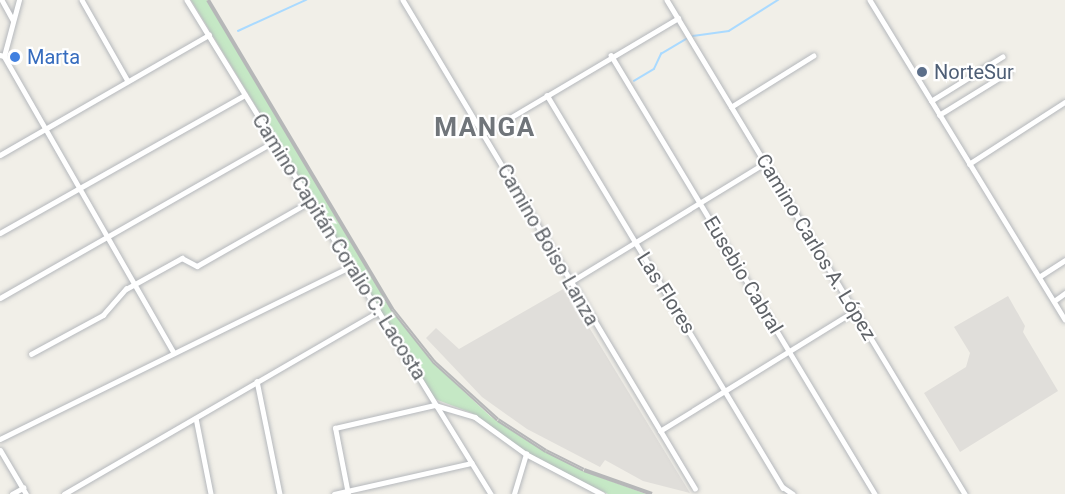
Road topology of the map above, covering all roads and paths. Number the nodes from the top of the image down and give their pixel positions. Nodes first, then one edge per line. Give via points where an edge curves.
1 (10, 0) edge
2 (19, 0) edge
3 (81, 0) edge
4 (187, 0) edge
5 (403, 0) edge
6 (667, 0) edge
7 (870, 0) edge
8 (3, 2) edge
9 (678, 18) junction
10 (14, 20) junction
11 (209, 35) junction
12 (611, 55) junction
13 (2, 56) edge
14 (813, 56) dead end
15 (1002, 57) dead end
16 (1009, 72) dead end
17 (128, 81) junction
18 (245, 94) junction
19 (547, 95) junction
20 (931, 101) junction
21 (1065, 102) edge
22 (731, 107) junction
23 (939, 115) junction
24 (46, 129) junction
25 (483, 134) junction
26 (274, 142) junction
27 (0, 155) edge
28 (765, 164) junction
29 (969, 164) junction
30 (80, 189) junction
31 (310, 201) junction
32 (700, 203) junction
33 (0, 233) edge
34 (108, 237) junction
35 (636, 243) junction
36 (1065, 260) edge
37 (349, 267) junction
38 (1039, 277) junction
39 (569, 283) junction
40 (134, 284) junction
41 (1065, 293) edge
42 (0, 298) edge
43 (1054, 301) junction
44 (856, 310) junction
45 (378, 312) junction
46 (1065, 319) edge
47 (789, 351) junction
48 (174, 353) junction
49 (31, 354) dead end
50 (257, 381) junction
51 (726, 391) junction
52 (435, 405) junction
53 (196, 418) junction
54 (660, 430) junction
55 (0, 439) edge
56 (0, 450) edge
57 (526, 454) junction
58 (472, 464) junction
59 (695, 488) dead end
60 (25, 491) edge
61 (347, 493) edge
62 (12, 494) edge
63 (64, 494) edge
64 (211, 494) edge
65 (280, 494) edge
66 (334, 494) edge
67 (491, 494) edge
68 (514, 494) edge
69 (602, 494) edge
70 (793, 494) edge
71 (875, 494) edge
72 (965, 494) edge

1 - 8 street
2 - 10 street
3 - 17 street
4 - 11 street, Camino Capitán Coralio C. Lacosta
5 - 25 street, Camino Boiso Lanza
6 - 9 street, Camino Carlos A. López
7 - 20 street
8 - 10 street
9 - 12 street
9 - 22 street, Camino Carlos A. López
10 - 13 street
11 - 17 street
11 - 18 street, Camino Capitán Coralio C. Lacosta
12 - 19 street
12 - 32 street, Eusebio Cabral
13 - 24 street
14 - 22 street
15 - 20 street
16 - 23 street
17 - 24 street
18 - 26 street, Camino Capitán Coralio C. Lacosta
18 - 30 street
19 - 25 street
19 - 35 street, Las Flores
20 - 23 street
21 - 29 street
22 - 28 street, Camino Carlos A. López
23 - 29 street
24 - 27 street
24 - 30 street
25 - 39 street, Camino Boiso Lanza
26 - 31 street, Camino Capitán Coralio C. Lacosta
26 - 34 street
28 - 32 street
28 - 44 street, Camino Carlos A. López
29 - 38 street
30 - 33 street
30 - 34 street
31 - 37 street, Camino Capitán Coralio C. Lacosta
31 - 40 street via 197,266 184,257
32 - 35 street
32 - 47 street, Eusebio Cabral
34 - 40 street
34 - 42 street
35 - 39 street
35 - 51 street, Las Flores
36 - 38 street
37 - 45 street, Camino Capitán Coralio C. Lacosta
37 - 48 street
38 - 43 street
39 - 54 street, Camino Boiso Lanza
40 - 48 street
40 - 49 street via 104,315
41 - 43 street
43 - 46 street
44 - 47 street
44 - 72 street, Camino Carlos A. López
45 - 50 street
45 - 52 street, Camino Capitán Coralio C. Lacosta
47 - 51 street
47 - 71 street, Eusebio Cabral
48 - 55 street
50 - 53 street
50 - 65 street
51 - 54 street
51 - 70 street, Las Flores via 787,491
52 - 57 street via 469,414
52 - 58 street, Camino Capitán Coralio C. Lacosta
52 - 61 street via 335,428
53 - 63 street
53 - 64 street
54 - 59 street, Camino Boiso Lanza
56 - 60 street
57 - 68 street
57 - 69 street
58 - 61 street
58 - 67 street, Camino Capitán Coralio C. Lacosta
60 - 62 street
61 - 66 street

